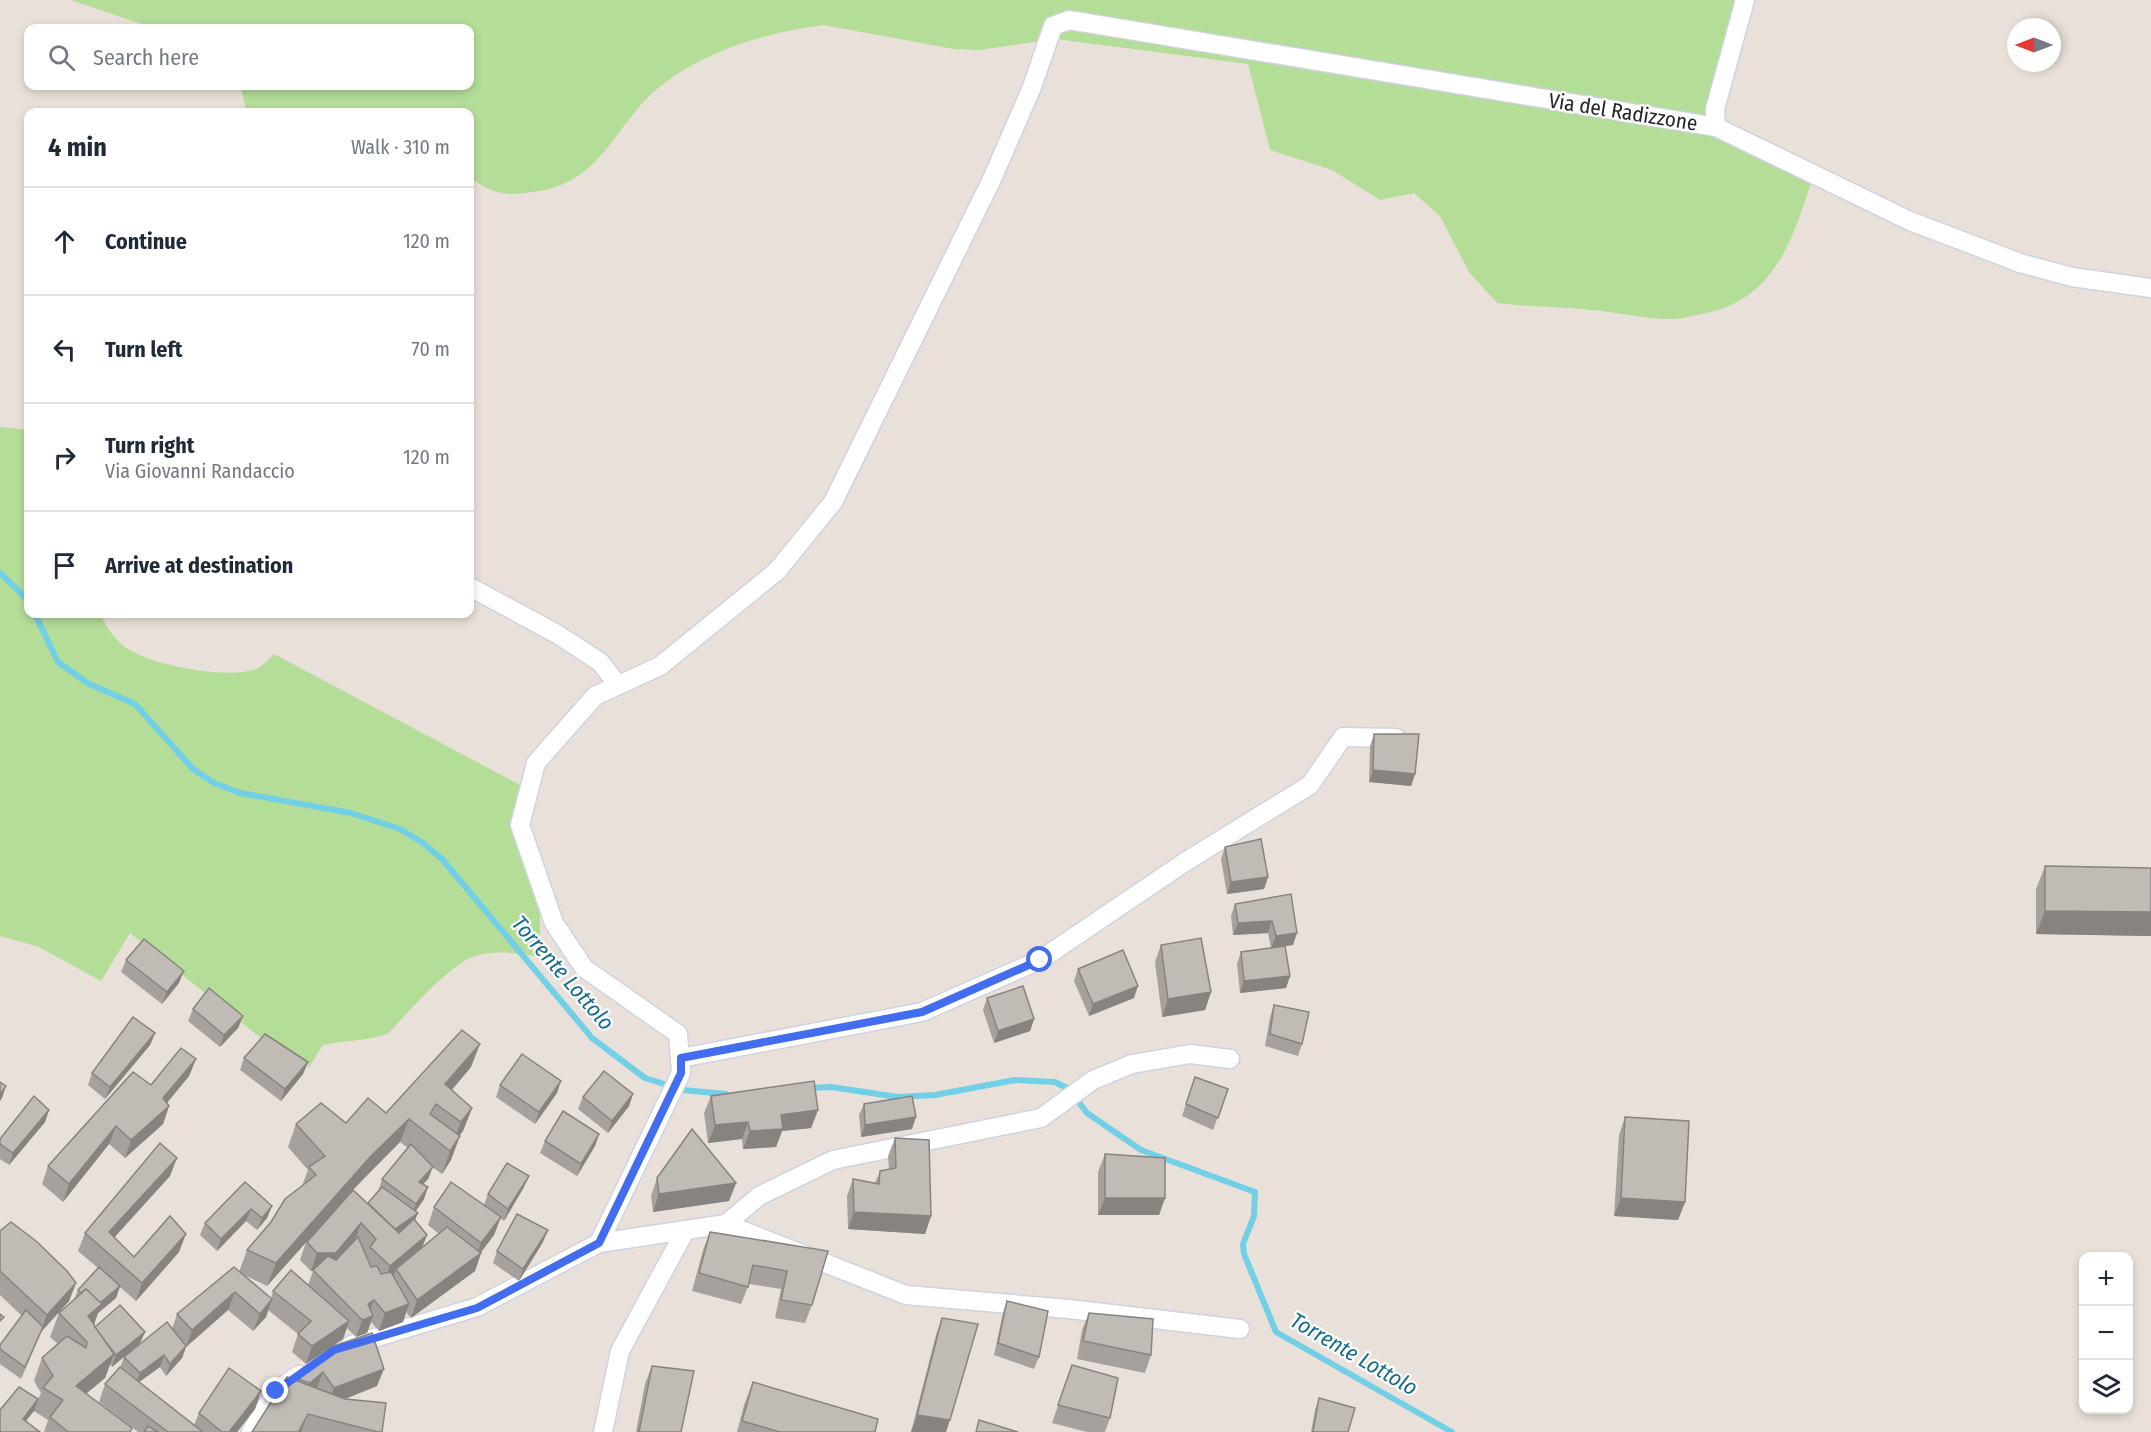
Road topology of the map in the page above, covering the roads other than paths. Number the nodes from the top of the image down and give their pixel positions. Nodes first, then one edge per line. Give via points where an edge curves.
1 (1745, 0) edge
2 (1716, 127) junction
3 (2151, 288) edge
4 (474, 589) edge
5 (618, 685) junction
6 (1410, 738) edge
7 (1230, 1059) dead end
8 (681, 1066) junction
9 (726, 1224) junction
10 (685, 1231) junction
11 (599, 1243) junction
12 (1240, 1329) dead end
13 (334, 1350) edge
14 (315, 1364) edge
15 (251, 1432) edge
16 (603, 1432) edge

1 - 2 street via 1715,109
2 - 3 street, Via del Radizzone via 1910,221 2020,263 2072,277
2 - 5 street, Via del Radizzone via 1069,20 1053,26 1032,87 992,179 833,502 777,571 660,666
4 - 5 street via 600,662
5 - 8 street via 595,696 536,763 520,825 554,923 584,968 678,1034
6 - 8 street via 1343,737 1310,785 1185,862 1040,960 922,1012
7 - 9 street via 1190,1054 1132,1064 1093,1080 1041,1118 833,1160 759,1196
8 - 11 street
9 - 10 street
9 - 12 street via 906,1295
10 - 11 street
10 - 16 street via 620,1351
11 - 13 street via 477,1308
14 - 15 street via 276,1391

